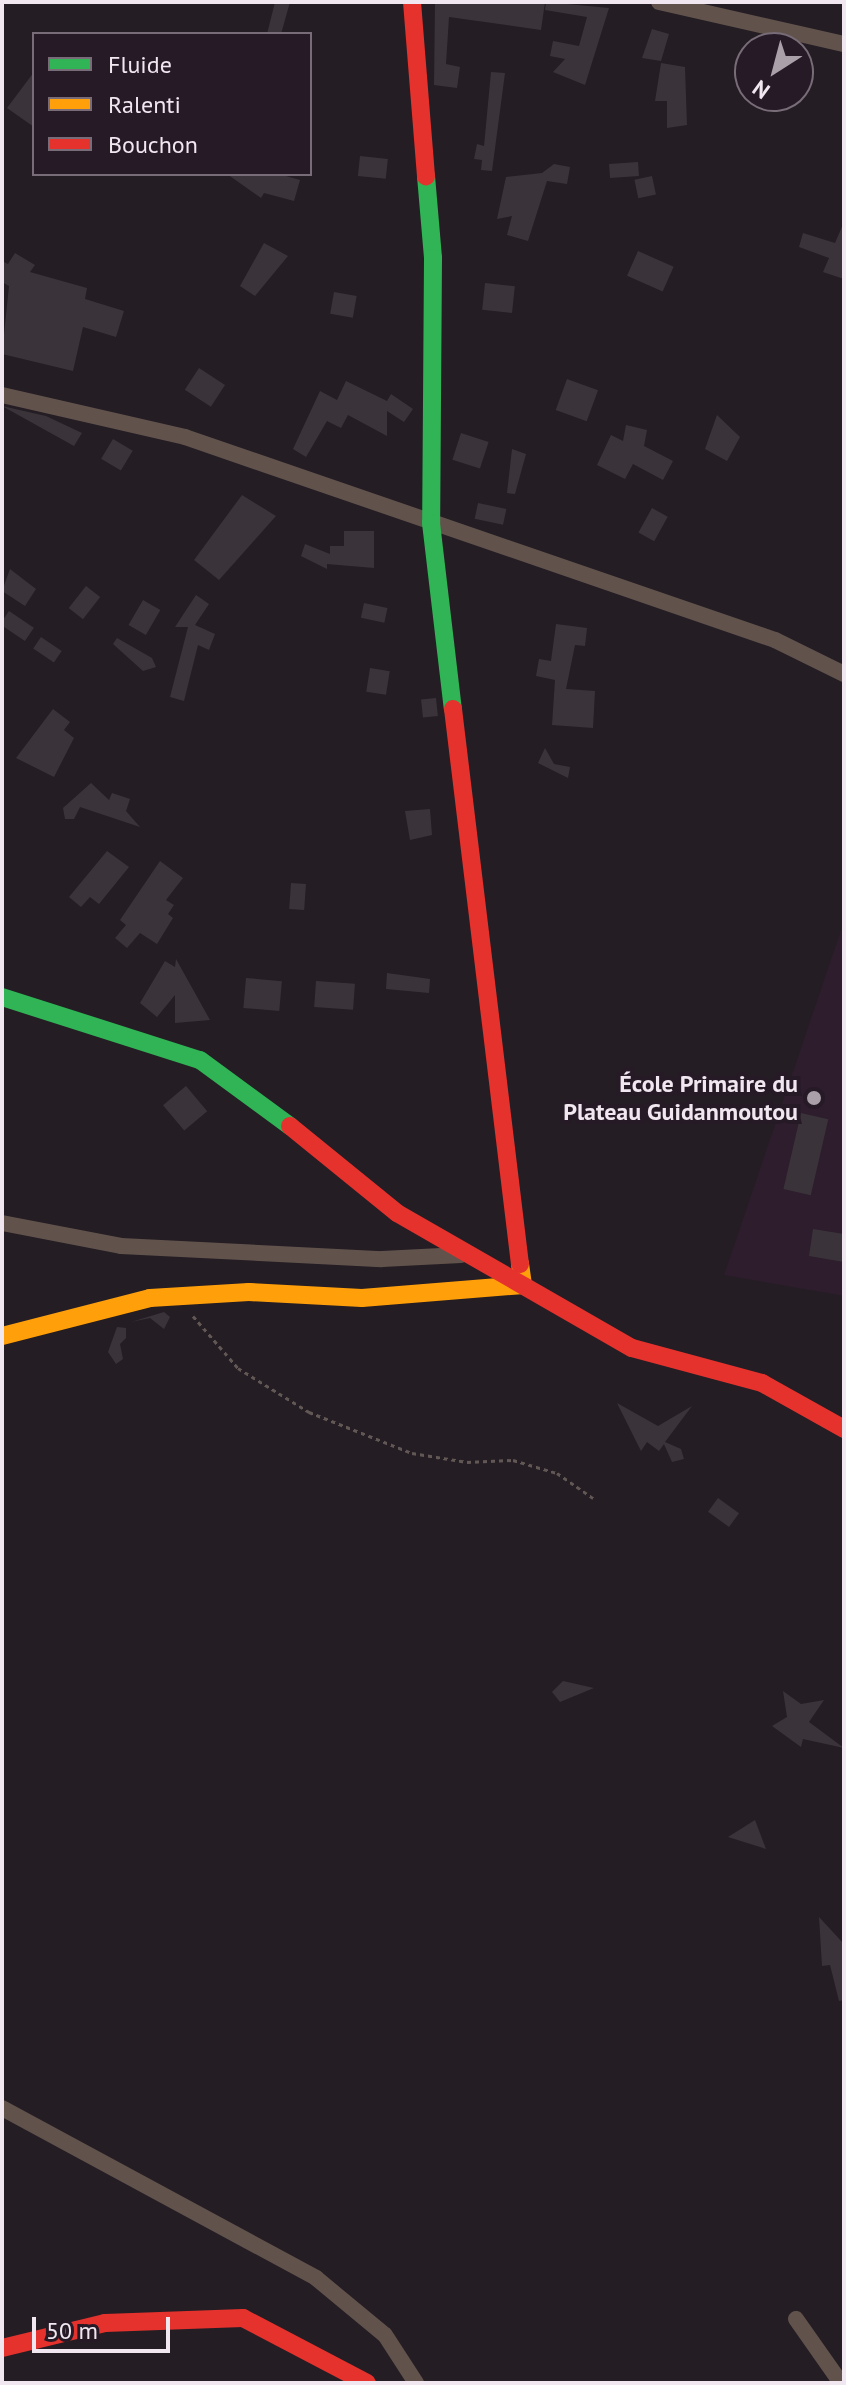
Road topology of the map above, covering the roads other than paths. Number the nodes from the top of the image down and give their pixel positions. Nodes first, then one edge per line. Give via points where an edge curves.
1 (412, 2) edge
2 (659, 2) edge
3 (844, 44) edge
4 (2, 395) edge
5 (431, 523) junction
6 (844, 674) edge
7 (2, 997) edge
8 (2, 1223) edge
9 (463, 1255) junction
10 (523, 1285) junction
11 (2, 1336) edge
12 (844, 1429) edge
13 (2, 2108) edge
14 (796, 2319) dead end
15 (2, 2348) edge
16 (367, 2383) edge
17 (416, 2383) edge
18 (841, 2383) edge

1 - 5 street via 433,258
2 - 3 street
4 - 5 street via 185,437
5 - 6 street via 775,640
5 - 10 street
7 - 9 street via 200,1060 229,1076 397,1213
8 - 9 street via 121,1246 382,1259
9 - 10 street
10 - 11 street via 362,1298 249,1292 150,1298
10 - 12 street via 632,1348 762,1383
13 - 17 street via 316,2278 385,2335
14 - 18 street
15 - 16 street via 105,2323 243,2318

